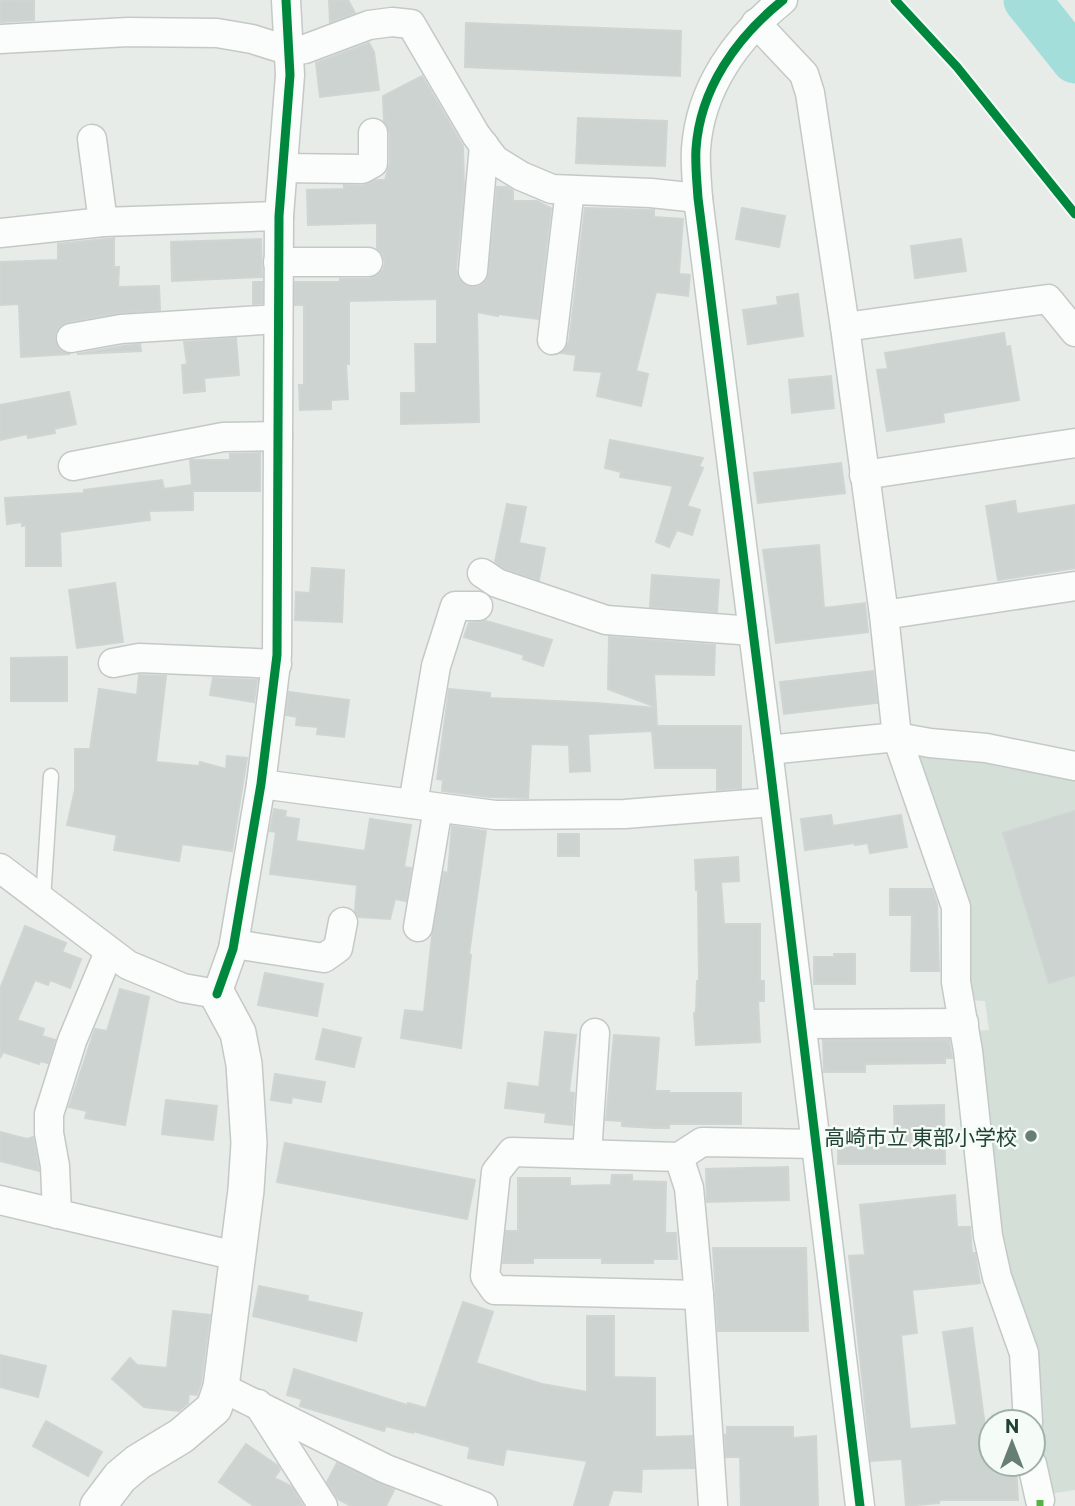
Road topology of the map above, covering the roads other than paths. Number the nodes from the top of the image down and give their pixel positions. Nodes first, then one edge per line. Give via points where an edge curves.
1 (286, 0) edge
2 (783, 0) edge
3 (756, 23) junction
4 (0, 39) edge
5 (290, 51) junction
6 (373, 133) dead end
7 (92, 139) dead end
8 (484, 145) junction
9 (283, 168) junction
10 (570, 190) junction
11 (698, 198) junction
12 (279, 216) junction
13 (103, 222) junction
14 (0, 233) edge
15 (278, 262) junction
16 (368, 262) dead end
17 (473, 271) dead end
18 (278, 319) junction
19 (845, 327) junction
20 (1075, 332) edge
21 (71, 338) dead end
22 (552, 340) dead end
23 (278, 436) junction
24 (1075, 443) edge
25 (73, 466) dead end
26 (864, 475) junction
27 (482, 573) dead end
28 (1075, 586) edge
29 (478, 606) dead end
30 (884, 615) junction
31 (753, 631) junction
32 (113, 663) dead end
33 (277, 664) junction
34 (897, 737) junction
35 (768, 750) junction
36 (1075, 766) edge
37 (51, 776) dead end
38 (261, 784) junction
39 (774, 802) junction
40 (426, 806) junction
41 (0, 869) edge
42 (43, 901) junction
43 (343, 922) dead end
44 (418, 927) dead end
45 (234, 944) junction
46 (109, 952) junction
47 (217, 994) junction
48 (964, 1023) junction
49 (802, 1024) junction
50 (595, 1033) dead end
51 (817, 1144) junction
52 (587, 1154) junction
53 (679, 1157) junction
54 (0, 1200) edge
55 (57, 1214) junction
56 (236, 1256) junction
57 (699, 1295) junction
58 (221, 1387) junction
59 (258, 1404) junction
60 (1027, 1408) edge
61 (1035, 1478) edge
62 (1040, 1500) dead end
63 (98, 1506) edge
64 (323, 1506) edge
65 (483, 1506) edge
66 (713, 1506) edge
67 (860, 1506) edge

1 - 5 street
2 - 3 street
3 - 11 street via 725,62 701,115 695,150
3 - 19 street via 804,74 810,93
4 - 5 street via 216,33
5 - 8 street via 369,25 411,24
5 - 9 street
6 - 9 street via 373,163 362,169
7 - 13 street
8 - 10 street via 495,160 521,176 552,189
8 - 17 street
9 - 12 street
10 - 11 street
10 - 22 street
11 - 31 street
12 - 13 street
12 - 15 street
13 - 14 street
15 - 16 street
15 - 18 street
18 - 21 street via 121,329
18 - 23 street
19 - 20 street via 1048,299
19 - 26 street
23 - 25 street via 223,437
23 - 33 street
24 - 26 street
26 - 30 street
27 - 31 street via 496,583 606,620
28 - 30 street
29 - 40 street via 455,606 436,666
30 - 34 street
31 - 35 street
32 - 33 street via 139,658
33 - 38 street
34 - 35 street
34 - 36 street
34 - 48 street via 956,907 956,982
35 - 39 street
37 - 42 lane
38 - 40 street
38 - 45 street
39 - 40 street via 561,816 495,815
39 - 49 street
40 - 44 street
41 - 42 street
42 - 46 street
43 - 45 street via 338,948 324,958
45 - 47 street
46 - 47 street via 183,988
46 - 55 street via 72,1041 49,1114
47 - 56 street via 238,1033 245,1075 249,1143
48 - 49 street
48 - 60 street via 988,1236 1024,1353
49 - 51 street
50 - 52 street
51 - 53 street via 702,1142
51 - 67 street
52 - 53 street
52 - 57 street via 512,1152 496,1172 485,1276 495,1290
53 - 57 street via 689,1188
54 - 55 street
55 - 56 street
56 - 58 street
57 - 66 street
58 - 59 street
58 - 63 street via 214,1408 181,1436 138,1461
59 - 64 street
59 - 65 street via 386,1469
61 - 62 street

